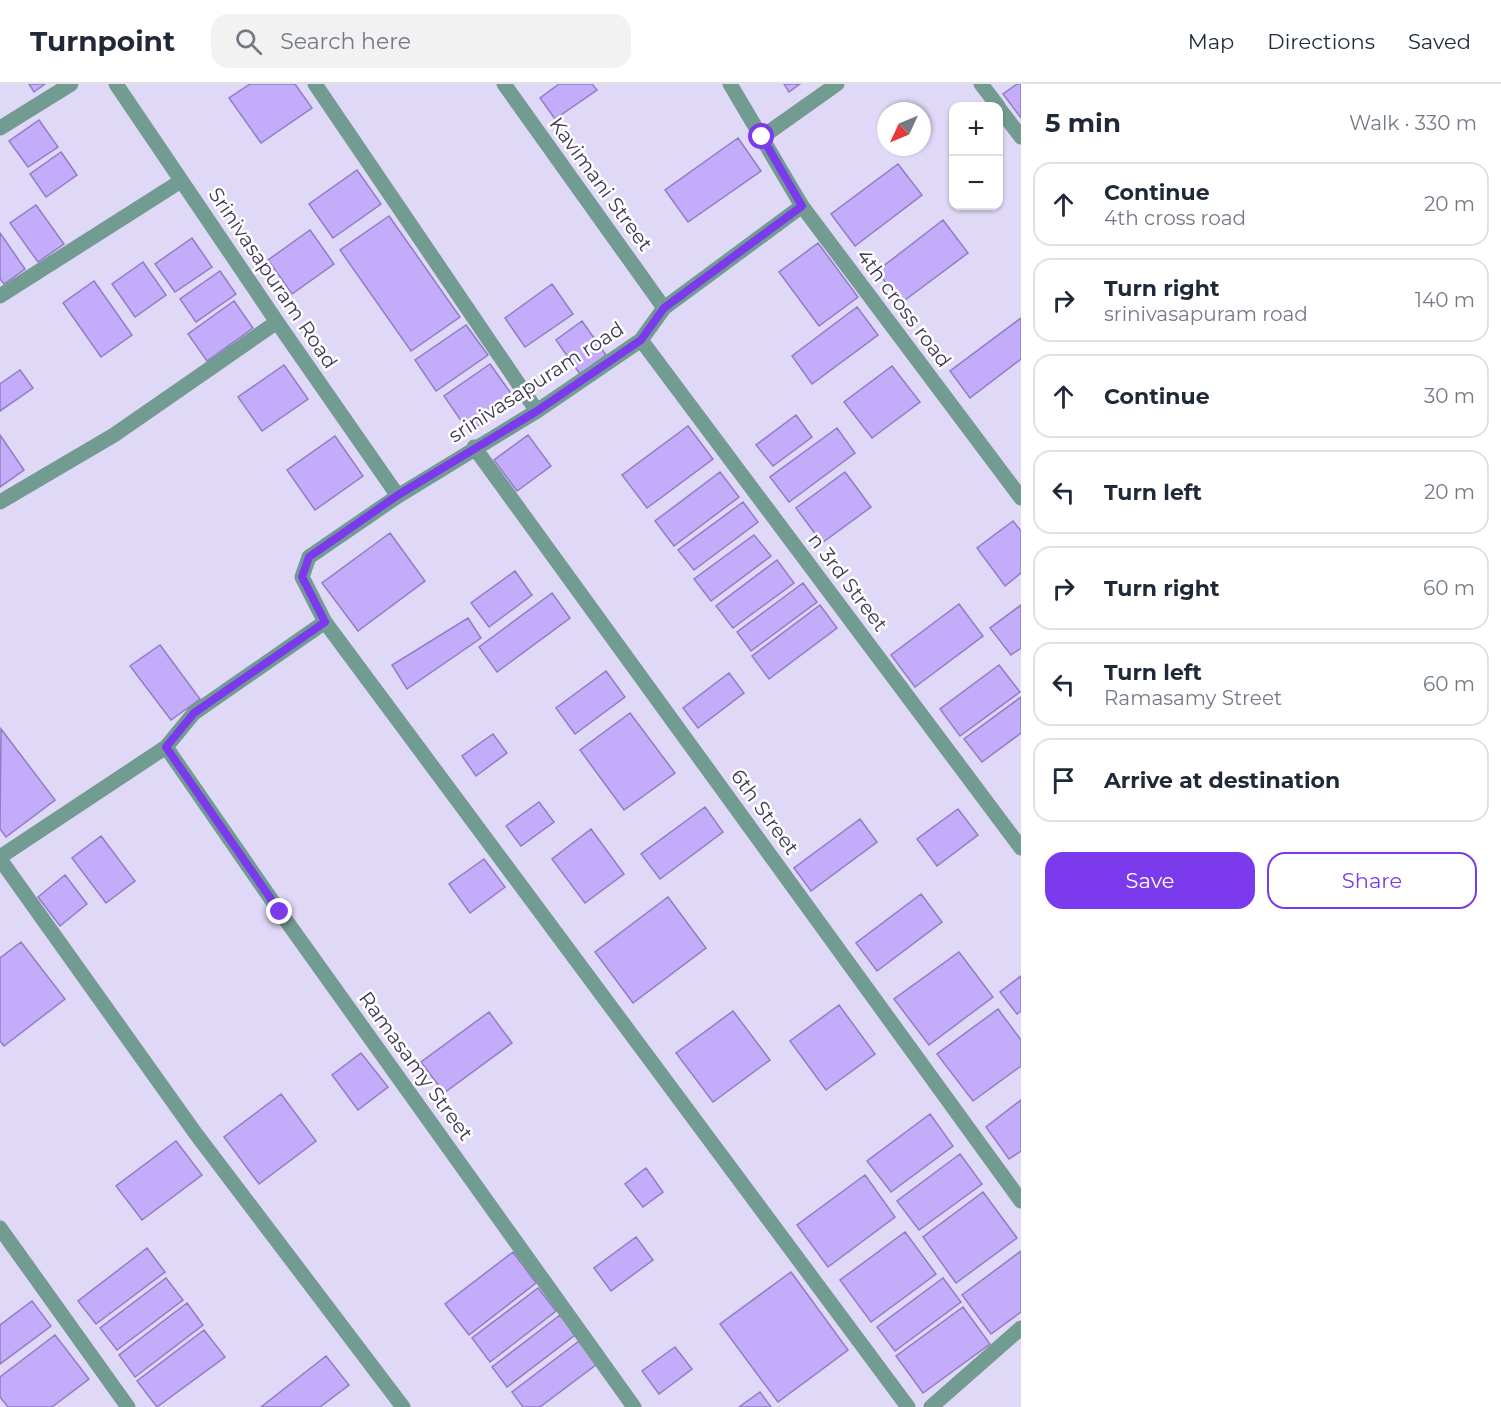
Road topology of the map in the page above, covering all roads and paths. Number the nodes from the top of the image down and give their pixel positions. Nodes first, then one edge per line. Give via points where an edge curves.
1 (71, 84) edge
2 (116, 84) edge
3 (315, 84) edge
4 (504, 84) edge
5 (730, 84) edge
6 (837, 84) edge
7 (981, 84) edge
8 (994, 102) edge
9 (1003, 114) edge
10 (0, 128) edge
11 (762, 137) junction
12 (1021, 137) edge
13 (181, 181) junction
14 (802, 206) junction
15 (0, 296) edge
16 (664, 308) junction
17 (277, 322) junction
18 (641, 340) junction
19 (537, 411) junction
20 (474, 447) junction
21 (398, 495) junction
22 (1021, 498) edge
23 (0, 502) edge
24 (325, 622) junction
25 (166, 747) junction
26 (1021, 848) edge
27 (0, 858) edge
28 (1021, 1201) edge
29 (0, 1228) edge
30 (1021, 1328) edge
31 (128, 1407) edge
32 (403, 1407) edge
33 (634, 1407) edge
34 (908, 1407) edge
35 (931, 1407) edge

1 - 10 street
2 - 13 street, Srinivasapuram Road
3 - 19 street
4 - 16 street, Kavimani Street
5 - 11 street, 4th cross road
6 - 11 street
7 - 8 street
9 - 12 street
11 - 14 street, 4th cross road
13 - 15 street
13 - 17 street, Srinivasapuram Road
14 - 16 street, srinivasapuram road
14 - 22 street, 4th cross road
16 - 18 street, srinivasapuram road
17 - 21 street, Srinivasapuram Road
17 - 23 street via 114,435
18 - 19 street, srinivasapuram road
18 - 26 street, n 3rd Street
19 - 20 street, srinivasapuram road
20 - 21 street, srinivasapuram road
20 - 28 street, 6th Street
21 - 24 street, srinivasapuram road via 309,557 302,577
24 - 25 street via 194,713
24 - 34 street, srinivasapuram road
25 - 27 street
25 - 33 street, Ramasamy Street
27 - 32 street via 196,1134
29 - 31 street
30 - 35 street

